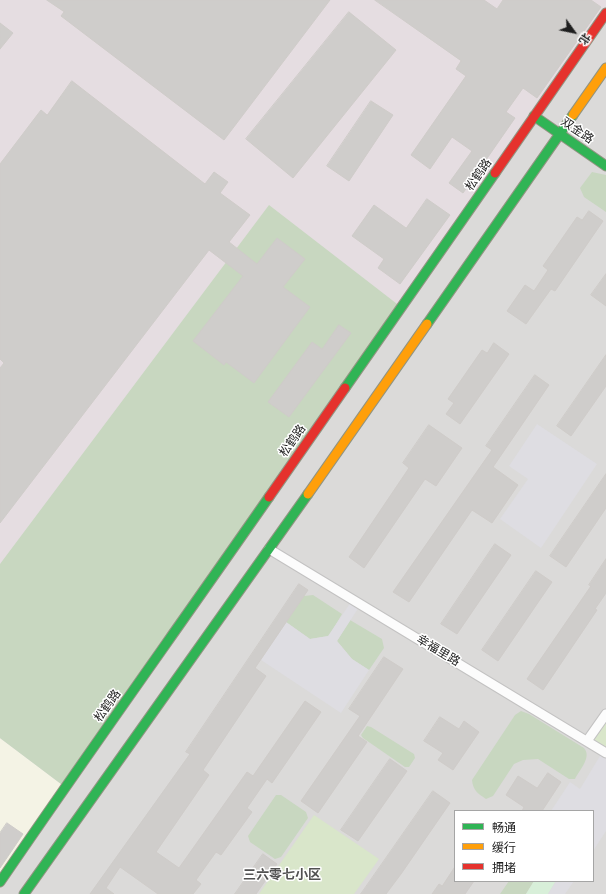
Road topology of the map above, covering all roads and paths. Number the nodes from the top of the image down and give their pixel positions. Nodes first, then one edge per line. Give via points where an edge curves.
1 (606, 13) edge
2 (606, 68) edge
3 (534, 116) junction
4 (560, 134) junction
5 (606, 166) edge
6 (269, 549) junction
7 (606, 714) edge
8 (587, 741) junction
9 (606, 753) edge
10 (0, 882) edge
11 (24, 894) edge

1 - 3 main road, 松鹤路
2 - 4 main road
3 - 4 main road, 双金路
3 - 10 main road, 松鹤路
4 - 5 main road, 双金路
4 - 6 main road
6 - 8 street, 幸福里路
6 - 11 main road
7 - 8 street
8 - 9 street, 幸福里路

